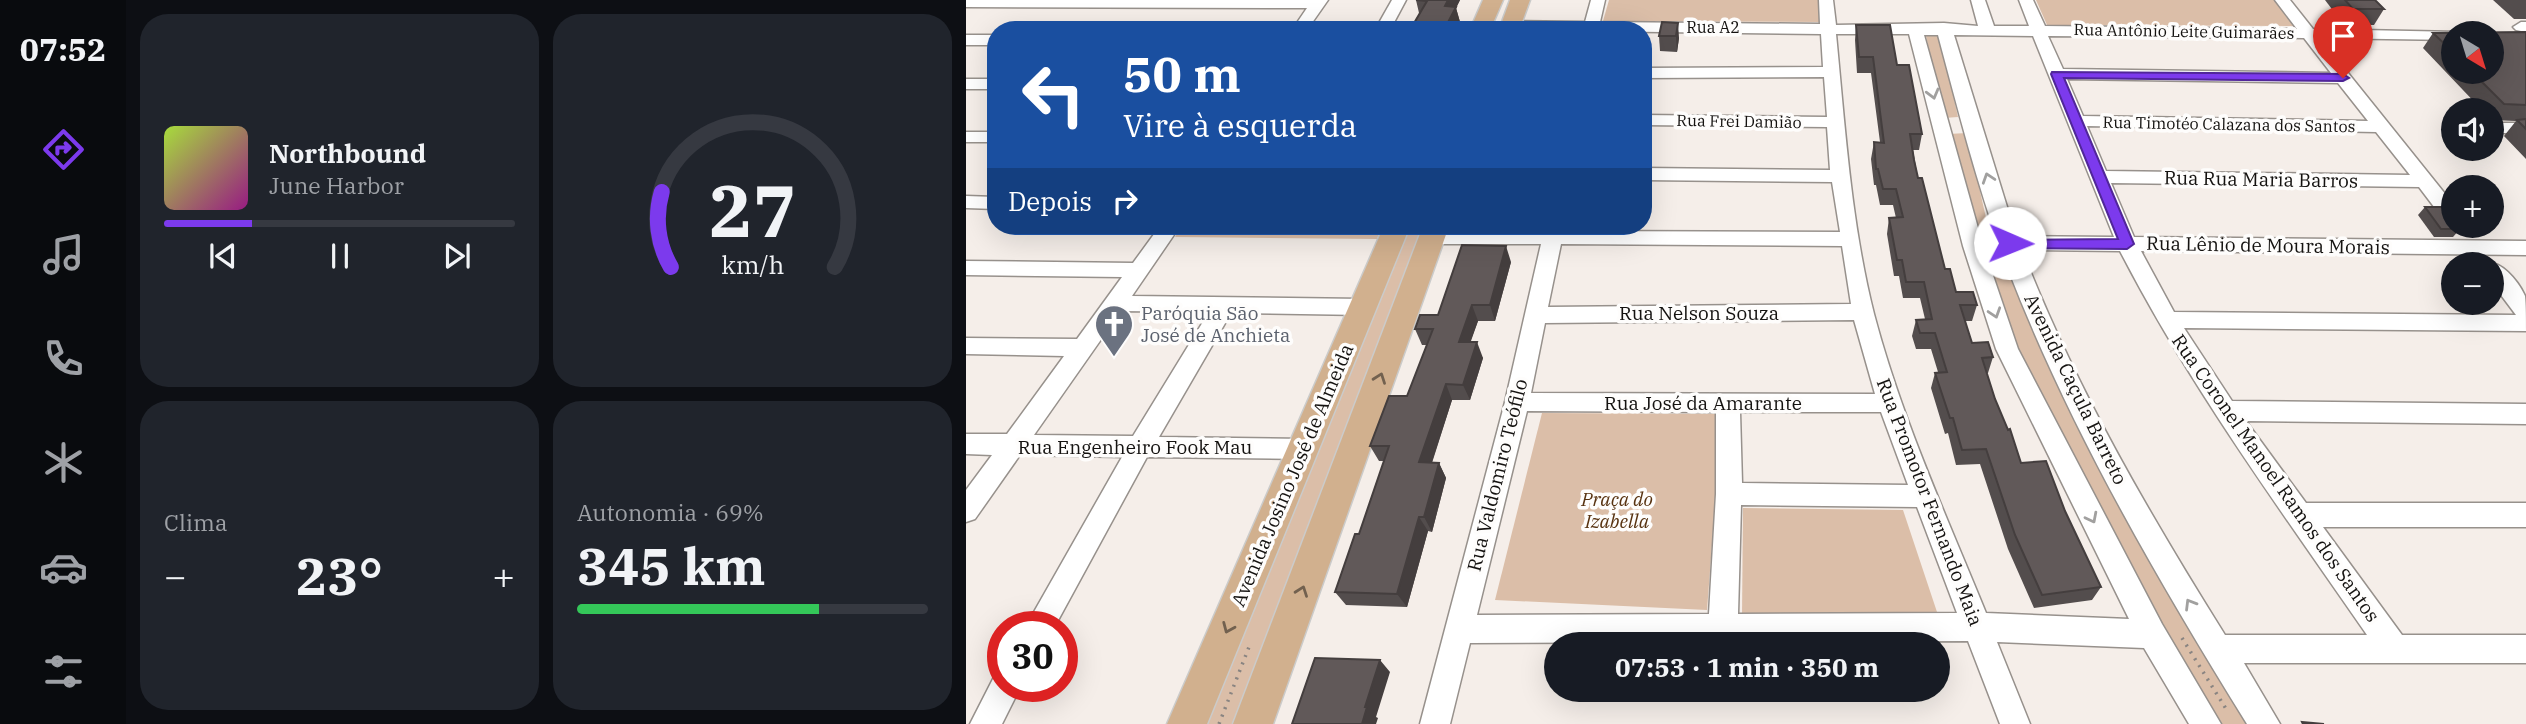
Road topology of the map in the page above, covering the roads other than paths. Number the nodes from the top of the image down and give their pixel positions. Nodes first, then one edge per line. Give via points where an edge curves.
1 (1399, 0) edge
2 (1493, 0) edge
3 (1520, 0) edge
4 (1598, 0) edge
5 (1826, 0) edge
6 (1978, 0) edge
7 (2026, 0) edge
8 (2282, 0) edge
9 (2301, 0) edge
10 (1320, 2) edge
11 (966, 3) edge
12 (1306, 21) edge
13 (1387, 21) edge
14 (1484, 21) edge
15 (1512, 21) edge
16 (1599, 21) edge
17 (1652, 27) edge
18 (1828, 28) junction
19 (1915, 28) junction
20 (1944, 28) junction
21 (1987, 29) junction
22 (2038, 29) junction
23 (2524, 30) edge
24 (2307, 32) junction
25 (2328, 32) junction
26 (2441, 35) edge
27 (2504, 36) edge
28 (966, 40) edge
29 (987, 40) edge
30 (1652, 72) edge
31 (1830, 72) junction
32 (2056, 74) junction
33 (2343, 78) junction
34 (966, 84) edge
35 (987, 84) edge
36 (1652, 120) edge
37 (2076, 121) junction
38 (1834, 122) junction
39 (1941, 124) junction
40 (1971, 124) junction
41 (2383, 127) junction
42 (2504, 128) edge
43 (2526, 128) edge
44 (966, 137) edge
45 (987, 137) edge
46 (1652, 174) edge
47 (1840, 176) junction
48 (2099, 177) junction
49 (2424, 181) junction
50 (966, 202) edge
51 (987, 203) edge
52 (2441, 203) edge
53 (1652, 234) edge
54 (1164, 235) edge
55 (1393, 235) edge
56 (1433, 235) edge
57 (1552, 235) edge
58 (2469, 238) edge
59 (1849, 239) junction
60 (2010, 243) junction
61 (2127, 244) junction
62 (2476, 247) junction
63 (2526, 248) edge
64 (2480, 252) edge
65 (966, 268) edge
66 (1139, 270) junction
67 (2504, 284) edge
68 (1116, 303) junction
69 (1223, 307) junction
70 (1363, 307) junction
71 (1863, 312) junction
72 (2526, 313) edge
73 (1535, 315) junction
74 (2167, 320) junction
75 (2526, 324) edge
76 (966, 346) edge
77 (1083, 348) junction
78 (1517, 402) junction
79 (1889, 403) junction
80 (1728, 404) junction
81 (2225, 411) junction
82 (2526, 414) edge
83 (966, 444) edge
84 (1141, 445) junction
85 (1013, 446) junction
86 (1305, 449) junction
87 (1729, 494) junction
88 (1926, 496) junction
89 (966, 511) edge
90 (2300, 515) junction
91 (2526, 515) edge
92 (1048, 611) edge
93 (1979, 627) junction
94 (1459, 629) junction
95 (1723, 630) junction
96 (2152, 634) junction
97 (2393, 647) junction
98 (2217, 649) junction
99 (2526, 649) edge
100 (997, 702) edge
101 (985, 724) edge
102 (1187, 724) edge
103 (1253, 724) edge
104 (1435, 724) edge
105 (2015, 724) edge
106 (2206, 724) edge
107 (2264, 724) edge

1 - 13 street
2 - 14 main road
3 - 15 main road
4 - 16 street
5 - 18 street, Rua Promotor Fernando Maia
6 - 21 street
7 - 22 street, Rua Coronel Manoel Ramos dos Santos
8 - 24 street
9 - 25 street
10 - 11 street
10 - 12 street
17 - 18 street, Rua A2
18 - 19 street, Rua A2
18 - 31 street, Rua Promotor Fernando Maia
19 - 20 street, Rua Antônio Leite Guimarães
19 -> 39 street, Avenida Caçula Barreto
20 - 21 street, Rua Antônio Leite Guimarães
20 - 40 street, Avenida Caçula Barreto
21 - 22 street, Rua Antônio Leite Guimarães
22 - 24 street, Rua Antônio Leite Guimarães
22 - 32 street, Rua Coronel Manoel Ramos dos Santos
23 - 27 street
24 - 25 street, Rua Antônio Leite Guimarães
24 - 33 street
25 - 26 street, Rua Antônio Leite Guimarães
28 - 29 street
30 - 31 street
31 - 38 street, Rua Promotor Fernando Maia
32 - 33 street
32 - 37 street, Rua Coronel Manoel Ramos dos Santos
33 - 41 street
34 - 35 street
36 - 38 street, Rua Frei Damião
37 - 41 street, Rua Timotéo Calazana dos Santos
37 - 48 street, Rua Coronel Manoel Ramos dos Santos
38 - 47 street, Rua Promotor Fernando Maia
39 - 40 street
39 -> 96 street, Avenida Caçula Barreto via 1973,246 2007,349
60 -> 40 street, Avenida Caçula Barreto
41 - 49 street
42 - 43 street
44 - 45 street
46 - 47 street
47 - 59 street, Rua Promotor Fernando Maia
48 - 49 street, Rua Rua Maria Barros
48 - 61 street, Rua Coronel Manoel Ramos dos Santos
49 - 52 street
50 - 51 street
53 - 59 street
54 - 66 street
55 - 70 main road, Avenida Josino José de Almeida
103 -> 56 main road
57 - 73 street, Rua Valdomiro Teófilo
58 - 62 street
59 - 71 street, Rua Promotor Fernando Maia
60 - 61 street, Rua Lênio de Moura Morais
98 -> 60 street, Avenida Caçula Barreto via 2151,539 2076,398
61 - 62 street, Rua Lênio de Moura Morais
61 - 74 street, Rua Coronel Manoel Ramos dos Santos
62 - 63 street, Rua Lênio de Moura Morais
62 - 64 street
65 - 66 street
66 - 68 street
67 - 72 street
68 - 69 street
68 - 77 street
69 - 70 street
69 - 84 street
70 - 86 main road, Avenida Josino José de Almeida
71 - 73 street, Rua Nelson Souza
71 - 79 street, Rua Promotor Fernando Maia
73 - 78 street, Rua Valdomiro Teófilo
74 - 75 street
74 - 81 street, Rua Coronel Manoel Ramos dos Santos
76 - 77 street
77 - 85 street
78 - 80 street, Rua José da Amarante
78 - 94 street, Rua Valdomiro Teófilo
79 - 80 street, Rua José da Amarante
79 - 88 street, Rua Promotor Fernando Maia
80 - 87 street
81 - 82 street
81 - 90 street, Rua Coronel Manoel Ramos dos Santos
83 - 85 street, Rua Engenheiro Fook Mau
84 - 85 street, Rua Engenheiro Fook Mau
84 - 86 street, Rua Engenheiro Fook Mau
84 - 92 street
85 - 89 street
86 -> 102 main road, Avenida Josino José de Almeida
87 - 88 street
87 - 95 street
88 - 93 street, Rua Promotor Fernando Maia
90 - 91 street
90 - 97 street, Rua Coronel Manoel Ramos dos Santos
93 - 95 street
93 - 96 street
93 - 105 street, Rua Promotor Fernando Maia
94 - 95 street
94 - 104 street, Rua Valdomiro Teófilo
96 - 106 street, Avenida Caçula Barreto
97 - 98 street
97 - 99 street
98 - 107 street, Avenida Caçula Barreto
100 - 101 street

